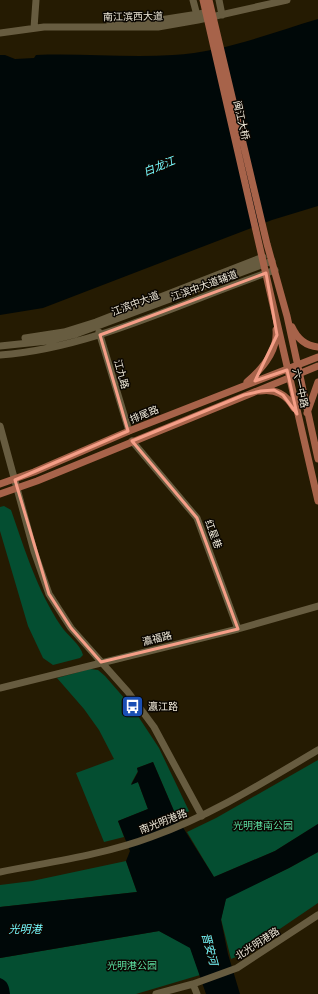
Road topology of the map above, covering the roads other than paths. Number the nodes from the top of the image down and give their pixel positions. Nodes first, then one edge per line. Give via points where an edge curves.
1 (36, 0) edge
2 (194, 0) edge
3 (203, 0) edge
4 (209, 0) edge
5 (218, 0) edge
6 (266, 0) edge
7 (287, 0) edge
8 (222, 12) junction
9 (197, 18) junction
10 (34, 26) junction
11 (0, 29) edge
12 (0, 33) edge
13 (264, 244) junction
14 (264, 260) junction
15 (272, 261) junction
16 (275, 270) junction
17 (267, 276) junction
18 (287, 316) junction
19 (275, 318) junction
20 (98, 328) junction
21 (0, 341) edge
22 (0, 346) edge
23 (318, 347) edge
24 (0, 355) edge
25 (318, 357) edge
26 (298, 365) junction
27 (318, 366) edge
28 (287, 373) junction
29 (299, 373) junction
30 (318, 382) edge
31 (241, 386) junction
32 (244, 395) junction
33 (307, 413) junction
34 (297, 414) junction
35 (0, 426) edge
36 (128, 431) junction
37 (132, 441) junction
38 (317, 447) edge
39 (318, 459) edge
40 (15, 480) junction
41 (0, 484) edge
42 (18, 488) junction
43 (0, 494) edge
44 (318, 502) edge
45 (318, 606) edge
46 (238, 628) junction
47 (101, 662) junction
48 (0, 688) edge
49 (318, 750) edge
50 (202, 816) junction
51 (0, 872) edge
52 (318, 915) edge
53 (197, 982) junction
54 (156, 994) edge
55 (197, 994) edge

1 - 10 street
2 - 9 street
3 - 13 main road, 闽江大桥
4 - 13 main road, 闽江大桥
5 - 8 street
6 - 8 street, 南江滨西大道
7 - 8 street, 南江滨西大道
8 - 9 street, 南江滨西大道
9 - 10 street, 南江滨西大道 via 141,23
10 - 11 street, 南江滨西大道
10 - 12 street, 南江滨西大道
13 - 14 main road, 六一中路
13 - 15 main road, 六一中路
14 - 15 street, 江滨中大道
14 - 17 main road, 六一中路
14 - 20 street, 江滨中大道
15 - 16 main road, 六一中路
16 - 17 street, 江滨中大道辅道
16 - 18 main road, 六一中路
17 - 19 main road, 六一中路
17 - 20 street, 江滨中大道辅道
18 - 23 main road via 298,337 310,346
18 - 26 main road, 六一中路
19 - 28 main road, 六一中路
19 - 31 main road via 276,334 268,357 261,369
20 - 21 street, 江滨中大道
20 - 22 street, 江滨中大道 via 48,341
20 - 24 street, 江滨中大道辅道 via 46,350
20 - 36 street, 江九路
25 - 26 main road, 排尾路
26 - 28 main road, 排尾路
26 - 29 main road, 六一中路
27 - 29 main road
28 - 29 main road
28 - 31 main road, 排尾路
28 - 32 main road, 排尾路
28 - 34 main road, 六一中路
29 - 33 main road, 六一中路
30 - 33 main road
31 - 36 main road, 排尾路
32 - 34 main road via 267,390 278,392 287,398
32 - 37 main road, 排尾路
33 - 38 main road, 六一中路
34 - 44 main road, 六一中路
35 - 40 street
36 - 40 main road, 排尾路
37 - 42 main road, 排尾路
37 - 46 street, 红星巷 via 199,520
38 - 39 main road, 六一中路
40 - 41 main road, 排尾路
40 - 42 street
42 - 43 main road, 排尾路
42 - 47 street via 41,575 49,594 71,628
45 - 46 street, 瀛福路
46 - 47 street, 瀛福路
47 - 48 street, 瀛福路
47 - 50 street via 154,727
49 - 50 street, 南光明港路
50 - 51 street, 南光明港路 via 120,847
52 - 53 street, 北光明港路 via 237,968
53 - 54 street, 北光明港路
53 - 55 street

